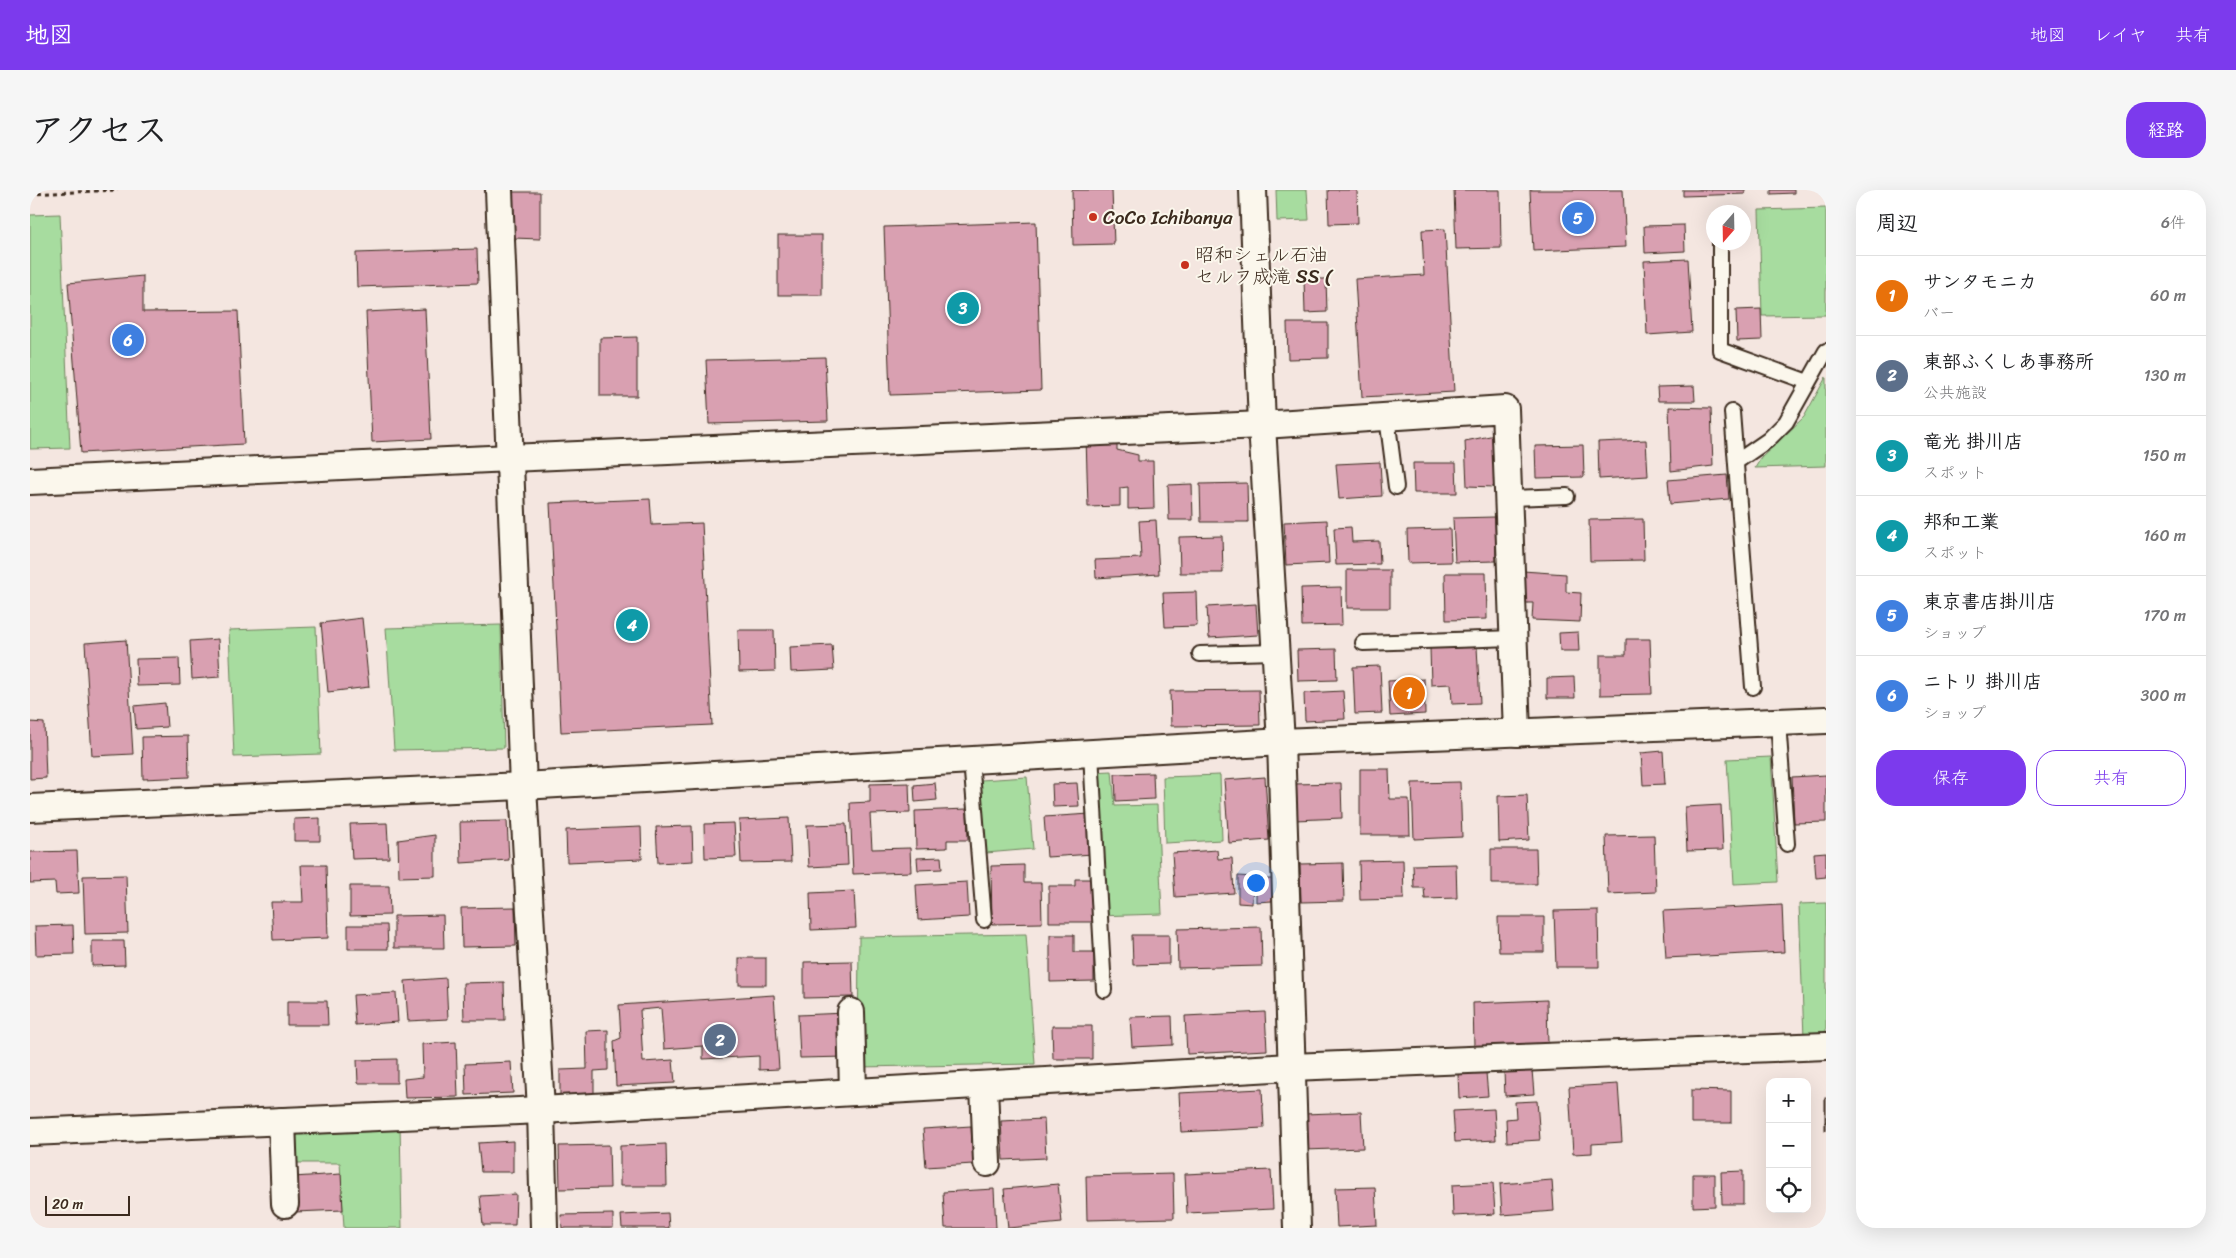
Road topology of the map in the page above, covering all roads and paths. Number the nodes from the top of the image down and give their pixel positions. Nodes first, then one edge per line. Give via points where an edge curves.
1 (118, 190) edge
2 (499, 190) edge
3 (1253, 190) edge
4 (30, 194) edge
5 (1720, 250) edge
6 (1826, 351) edge
7 (1808, 382) junction
8 (1732, 412) dead end
9 (1387, 417) junction
10 (1262, 425) junction
11 (510, 458) junction
12 (1736, 462) junction
13 (30, 481) edge
14 (1396, 487) dead end
15 (1567, 496) dead end
16 (1509, 498) junction
17 (1514, 638) junction
18 (1364, 643) dead end
19 (1276, 652) junction
20 (1200, 654) dead end
21 (1753, 688) dead end
22 (1826, 720) edge
23 (1778, 722) junction
24 (1517, 732) junction
25 (1281, 742) junction
26 (1091, 753) junction
27 (971, 760) junction
28 (523, 786) junction
29 (30, 808) edge
30 (1787, 844) dead end
31 (984, 920) dead end
32 (1104, 990) dead end
33 (851, 1012) dead end
34 (1826, 1046) edge
35 (1290, 1067) junction
36 (984, 1085) junction
37 (854, 1092) junction
38 (540, 1110) junction
39 (282, 1121) junction
40 (30, 1132) edge
41 (988, 1162) dead end
42 (285, 1204) dead end
43 (544, 1228) edge
44 (1297, 1228) edge

1 - 4 path
2 - 11 street
3 - 10 street
5 - 7 lane via 1720,350
6 - 7 lane
7 - 12 lane via 1786,422 1768,440
8 - 12 lane
9 - 10 street
9 - 14 lane
9 - 16 street via 1506,409
10 - 11 street
10 - 19 street
11 - 13 street
11 - 28 street
12 - 21 lane
15 - 16 lane
16 - 17 street
17 - 18 lane
17 - 24 street
19 - 20 lane
19 - 25 street
22 - 23 street
23 - 24 street
23 - 30 lane
24 - 25 street
25 - 26 street
25 - 35 street
26 - 27 street
26 - 32 lane
27 - 28 street
27 - 31 lane
28 - 29 street
28 - 38 street
33 - 37 street
34 - 35 street
35 - 36 street
35 - 44 street
36 - 37 street
36 - 41 street
37 - 38 street
38 - 39 street
38 - 43 street
39 - 40 street
39 - 42 street

